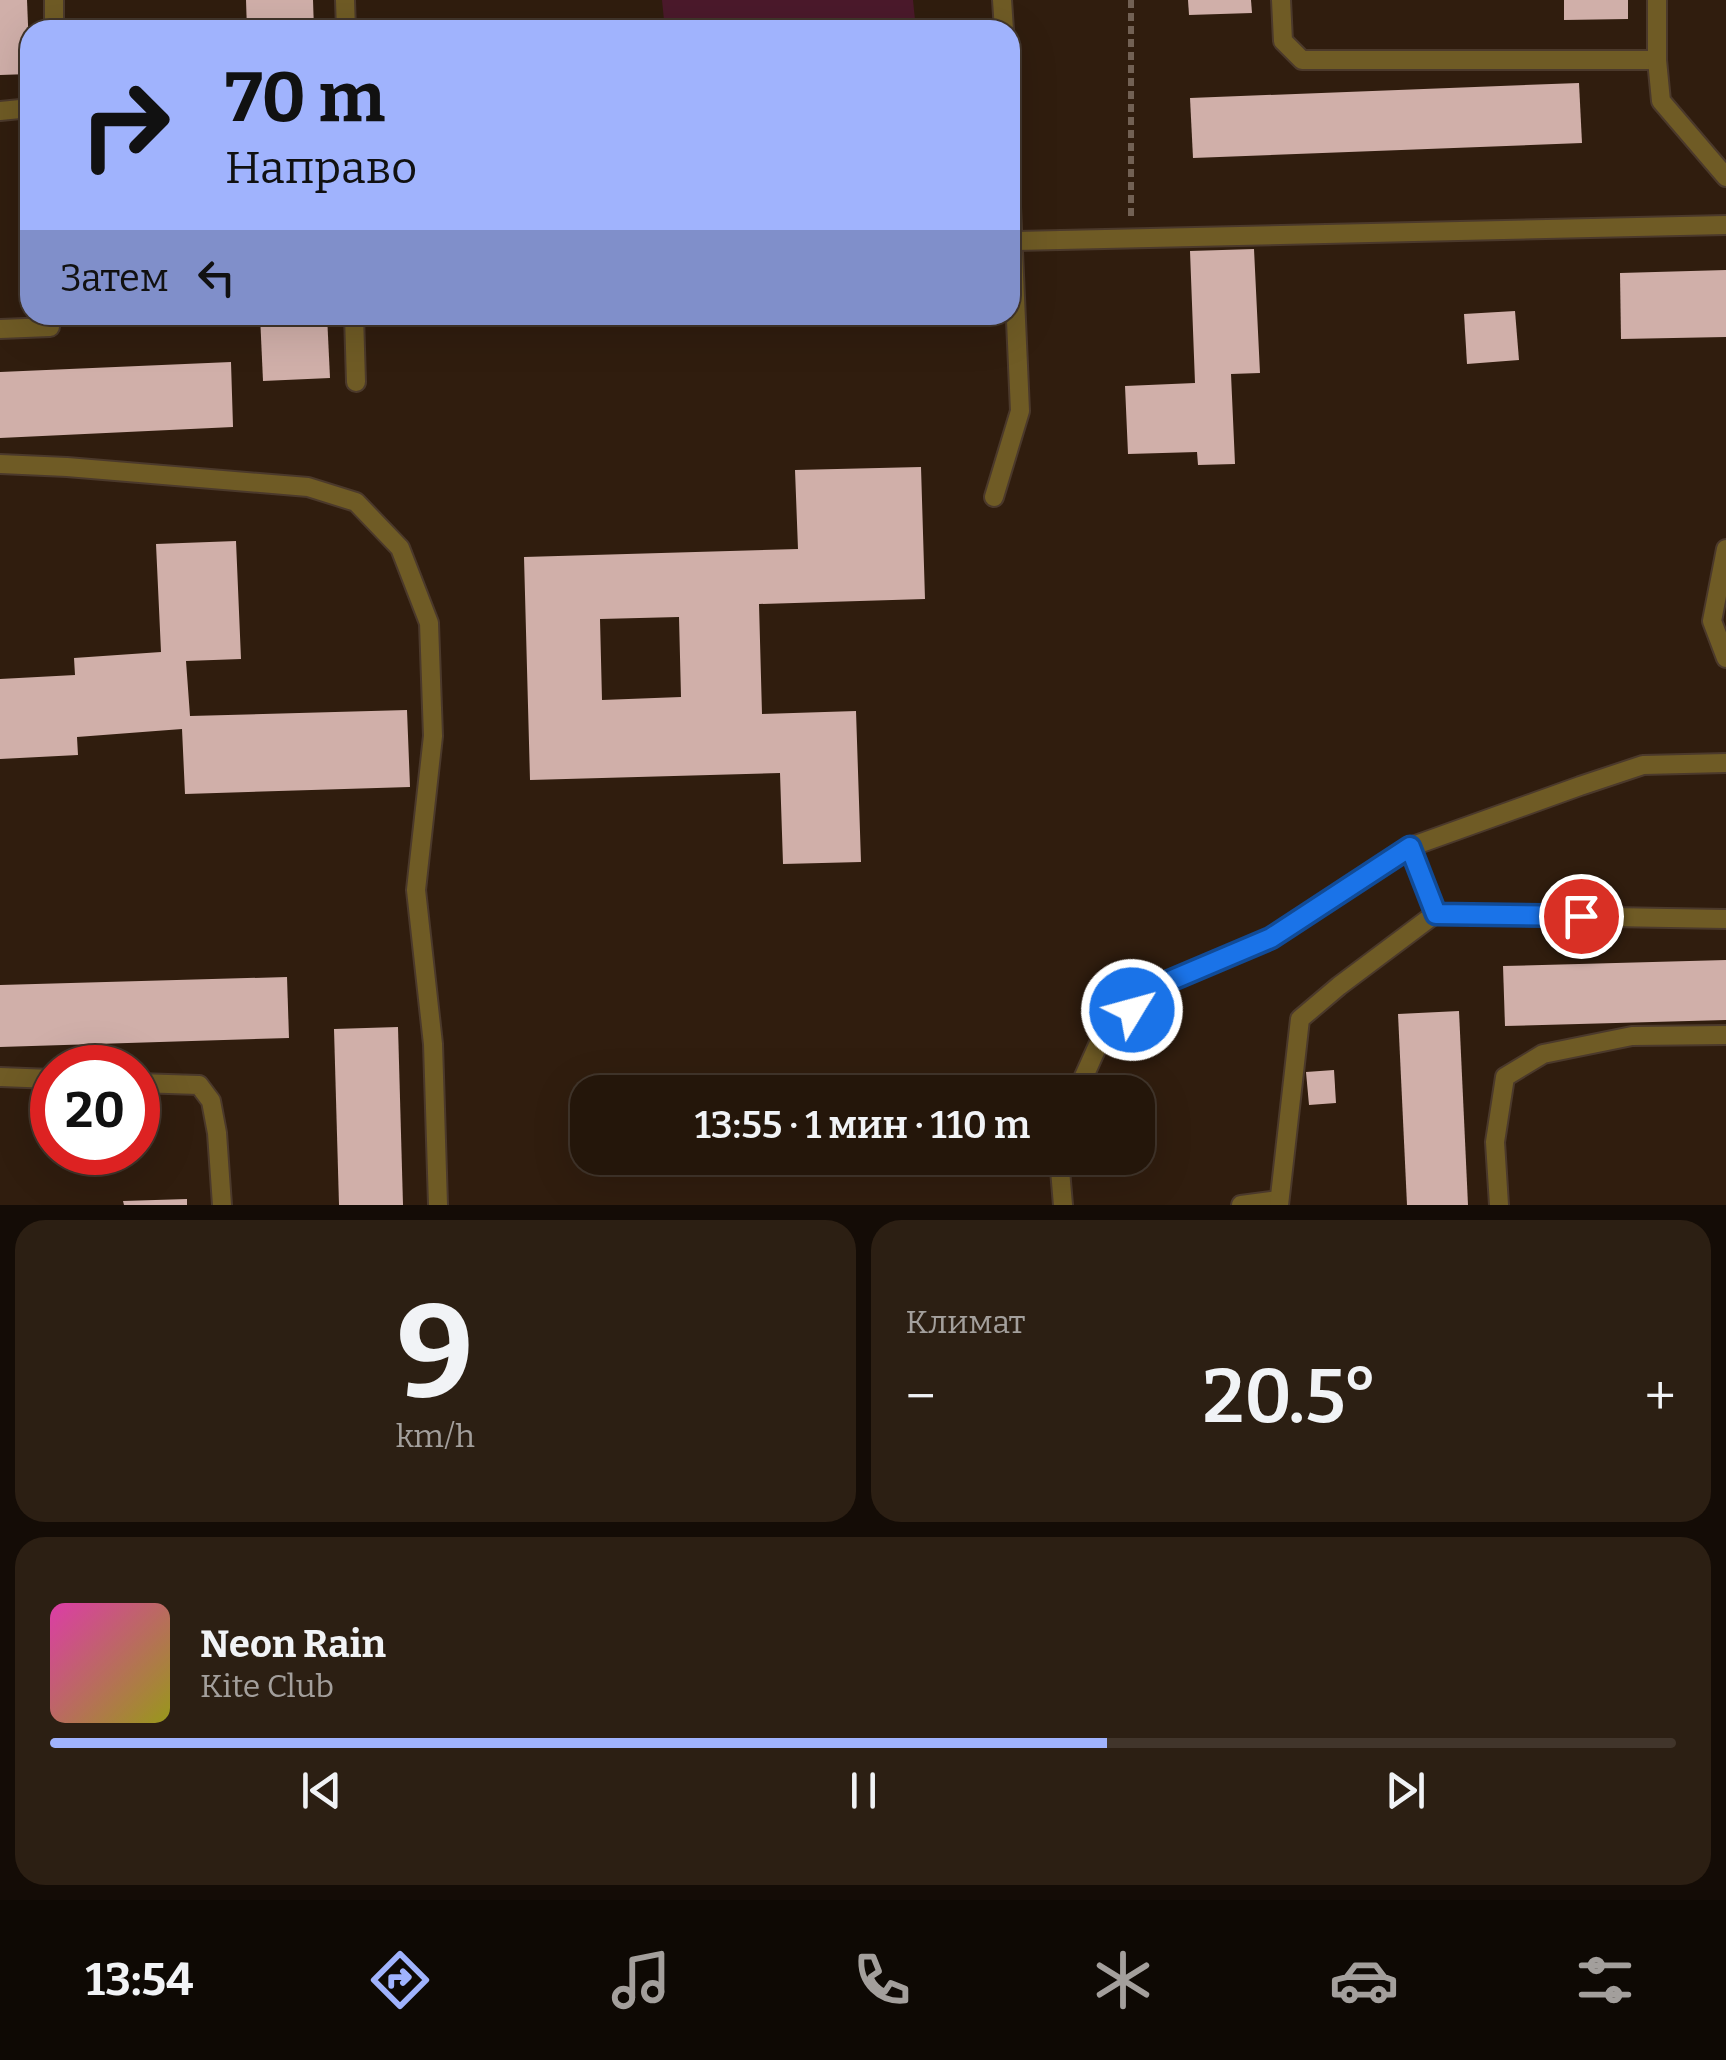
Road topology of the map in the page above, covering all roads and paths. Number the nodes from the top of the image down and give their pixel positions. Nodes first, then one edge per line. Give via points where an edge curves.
1 (1131, 0) edge
2 (1281, 0) edge
3 (1657, 0) edge
4 (1657, 60) junction
5 (1726, 177) edge
6 (1726, 225) edge
7 (1131, 239) junction
8 (1020, 241) edge
9 (50, 325) edge
10 (354, 325) edge
11 (1016, 325) edge
12 (0, 329) edge
13 (356, 382) dead end
14 (0, 464) edge
15 (994, 496) dead end
16 (1726, 550) edge
17 (1726, 658) edge
18 (1726, 763) edge
19 (1410, 847) junction
20 (1436, 914) junction
21 (1726, 919) edge
22 (1726, 1035) edge
23 (1085, 1075) edge
24 (0, 1077) edge
25 (30, 1078) edge
26 (160, 1084) edge
27 (1060, 1175) edge
28 (1279, 1202) edge
29 (222, 1205) edge
30 (438, 1205) edge
31 (1063, 1205) edge
32 (1241, 1205) edge
33 (1499, 1205) edge

1 - 7 path
2 - 4 lane via 1283,41 1302,60
3 - 4 lane
4 - 5 lane via 1661,101
6 - 7 lane
7 - 8 lane
9 - 12 lane
10 - 13 lane
11 - 15 lane via 1020,412
14 - 30 lane via 308,486 356,502 400,548 429,623 433,736 416,890 433,1044
16 - 17 lane via 1712,620
18 - 19 lane via 1642,765
19 - 20 lane
19 - 23 lane via 1271,938 1160,985 1103,1034
20 - 21 lane
20 - 28 lane via 1300,1019
22 - 33 lane via 1632,1036 1543,1054 1506,1077 1495,1142
24 - 25 lane
26 - 29 lane via 199,1086 211,1100
27 - 31 lane
28 - 32 lane

